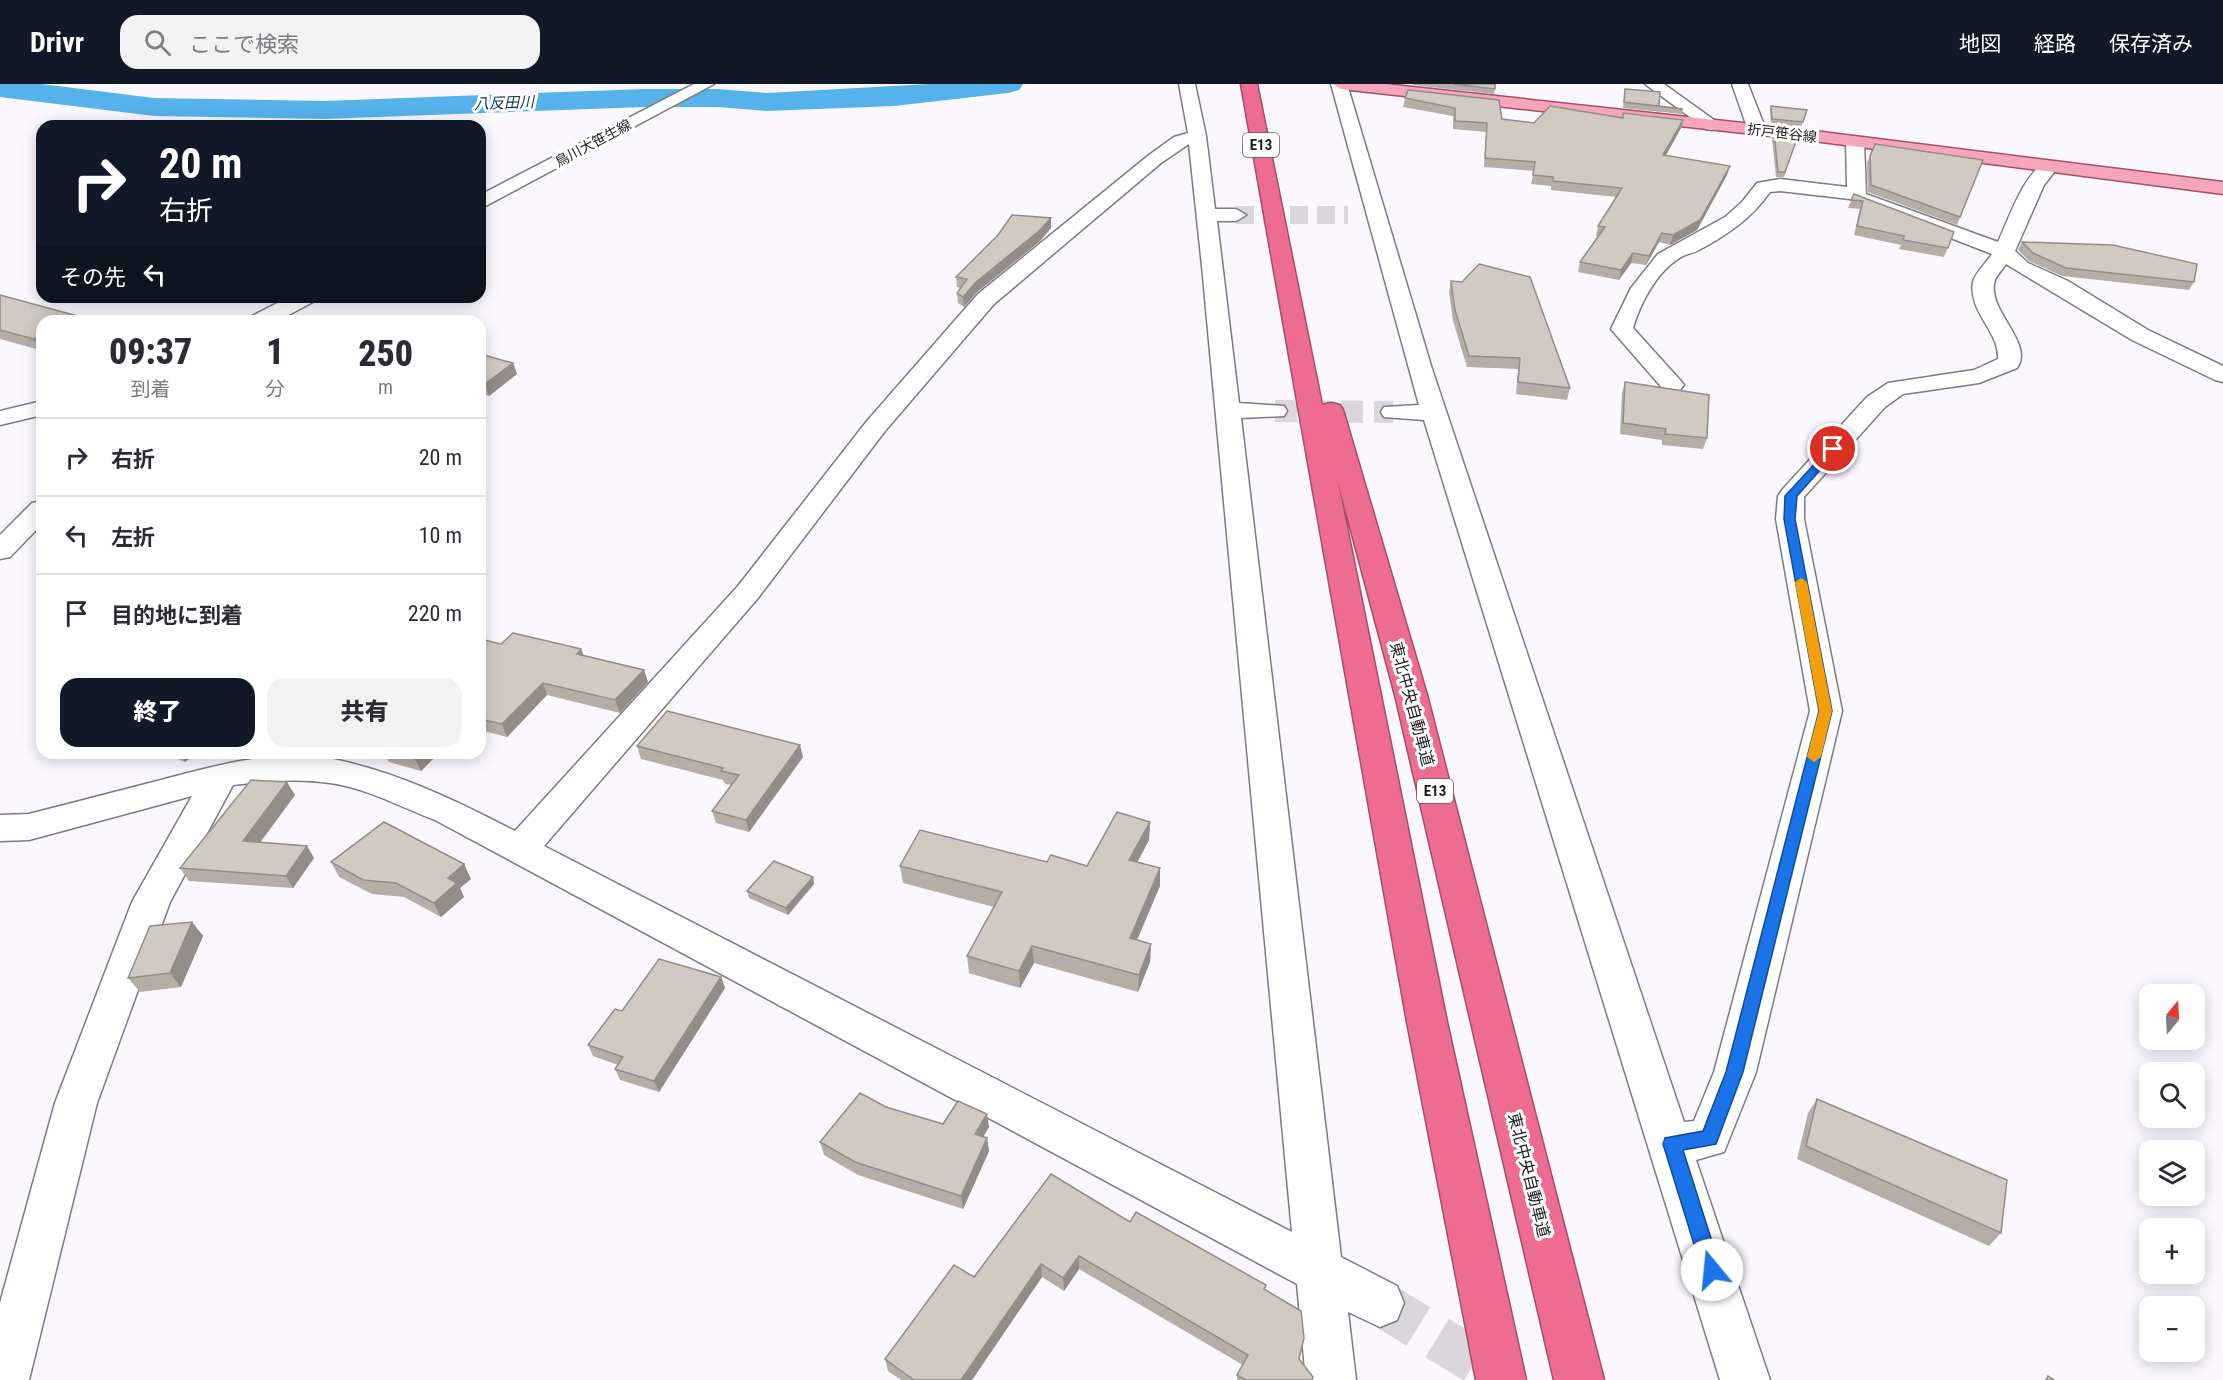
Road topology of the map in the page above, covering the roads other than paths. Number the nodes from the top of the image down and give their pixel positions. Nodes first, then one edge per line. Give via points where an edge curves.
1 (706, 84) edge
2 (1187, 84) edge
3 (1249, 84) edge
4 (1340, 84) edge
5 (1653, 84) edge
6 (1740, 84) edge
7 (1712, 125) junction
8 (1757, 130) junction
9 (1197, 136) junction
10 (1855, 142) junction
11 (2050, 166) junction
12 (2223, 188) edge
13 (1856, 194) junction
14 (486, 200) edge
15 (1273, 206) junction
16 (2004, 252) junction
17 (294, 303) edge
18 (271, 315) edge
19 (2223, 375) edge
20 (1672, 385) dead end
21 (0, 396) edge
22 (36, 409) edge
23 (36, 409) edge
24 (1227, 410) junction
25 (1275, 411) tunnel mouth
26 (1393, 412) tunnel mouth
27 (1434, 413) junction
28 (0, 418) edge
29 (36, 515) edge
30 (0, 551) edge
31 (221, 776) junction
32 (0, 828) edge
33 (520, 849) junction
34 (1672, 1144) junction
35 (1320, 1272) junction
36 (1380, 1303) tunnel mouth
37 (4, 1380) edge
38 (1331, 1380) edge
39 (1501, 1380) edge
40 (1579, 1380) edge
41 (1745, 1380) edge

1 - 14 street, 鳥川大笹生線
2 - 9 street
3 - 15 highway, 東北中央自動車道 / E13
4 - 7 main road, 折戸笹谷線
4 - 27 street via 1367,214
5 - 7 street
6 - 8 street
7 - 8 main road, 折戸笹谷線
8 - 10 main road, 折戸笹谷線
9 - 24 street via 1221,215
9 - 33 street via 1180,141 1155,159 986,299 876,426 748,592
10 - 11 main road, 折戸笹谷線
10 - 13 street
11 - 12 main road, 折戸笹谷線
11 - 16 street via 2035,183
13 - 16 street
13 - 20 street via 1770,185 1744,215 1688,248 1673,252 1660,264 1625,315 1622,329
15 - 39 highway, 東北中央自動車道 / E13 via 1427,1022
15 - 40 highway, 東北中央自動車道 / E13 via 1411,694
16 - 19 street via 2021,267 2140,335
16 - 34 street via 1984,280 1985,302 2010,350 2009,363 1978,376 1896,388 1876,402 1791,496 1790,519 1826,711 1735,1072 1709,1138
17 - 18 street
21 - 22 street
23 - 28 street
24 - 25 street
24 - 35 street
26 - 27 street
27 - 34 street
29 - 30 street
31 - 32 street via 29,827
31 - 33 street via 288,768 331,771 447,811
31 - 37 street via 152,902 76,1103
33 - 35 street
34 - 41 street
35 - 36 street
35 - 38 street

